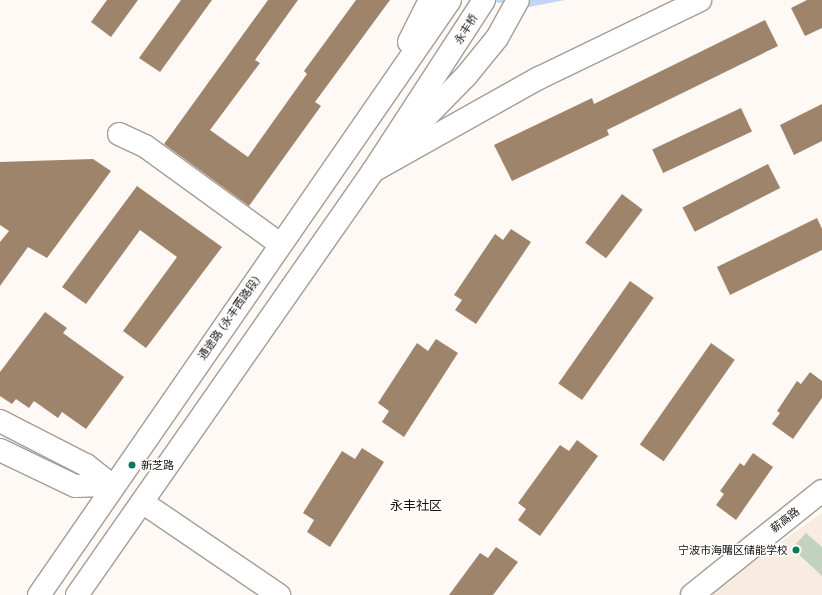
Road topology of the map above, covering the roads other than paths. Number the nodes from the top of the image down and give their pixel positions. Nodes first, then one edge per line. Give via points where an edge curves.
1 (450, 0) edge
2 (484, 0) edge
3 (700, 0) edge
4 (427, 5) edge
5 (515, 6) edge
6 (388, 89) junction
7 (119, 134) dead end
8 (373, 171) junction
9 (280, 244) junction
10 (0, 421) edge
11 (0, 450) edge
12 (112, 485) junction
13 (822, 491) edge
14 (142, 502) junction
15 (39, 595) edge
16 (77, 595) edge
17 (280, 595) edge
18 (692, 595) edge

1 - 6 main road, 通途路 (永丰西路段)
2 - 8 main road, 永丰桥
3 - 8 main road via 539,78
4 - 6 main road
5 - 8 main road via 497,38 466,76
6 - 9 main road, 通途路 (永丰西路段)
7 - 9 main road via 145,146
8 - 14 main road
9 - 12 main road, 通途路 (永丰西路段)
10 - 12 main road via 86,465
11 - 12 main road via 75,486
12 - 15 main road, 通途路 (永丰西路段)
13 - 18 main road, 薪高路
14 - 16 main road
14 - 17 main road

